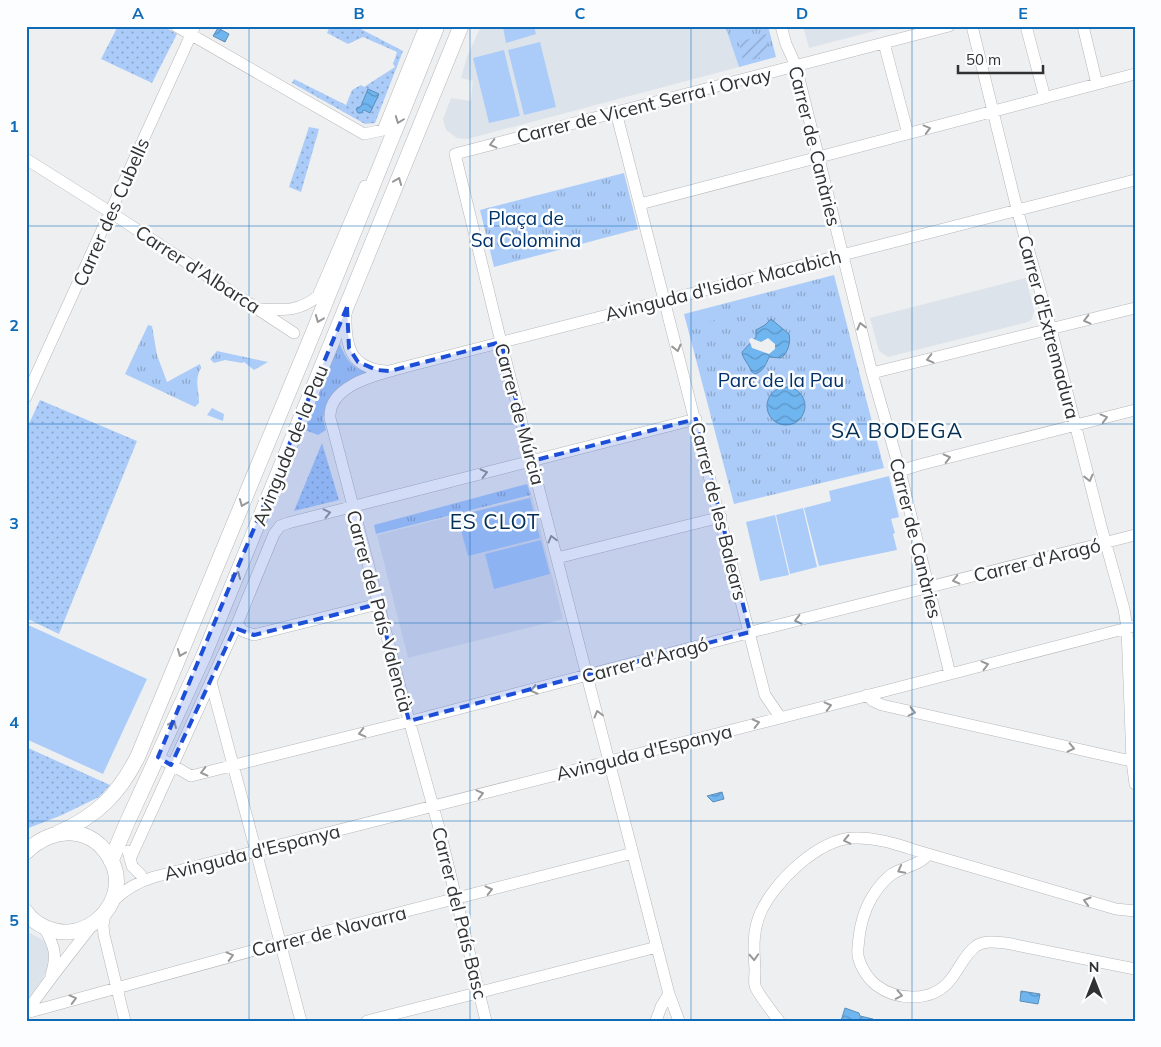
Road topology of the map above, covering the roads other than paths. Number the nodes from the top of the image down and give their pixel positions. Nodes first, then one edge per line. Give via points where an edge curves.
1 (176, 26) edge
2 (425, 26) edge
3 (437, 26) edge
4 (461, 26) edge
5 (781, 26) edge
6 (949, 26) edge
7 (972, 26) edge
8 (1026, 26) edge
9 (1082, 26) edge
10 (193, 31) edge
11 (884, 43) junction
12 (796, 66) junction
13 (1135, 74) edge
14 (1097, 84) junction
15 (1044, 98) junction
16 (994, 111) junction
17 (616, 112) junction
18 (908, 134) junction
19 (387, 152) junction
20 (454, 154) joint
21 (819, 157) junction
22 (26, 159) edge
23 (1135, 180) edge
24 (640, 204) junction
25 (1018, 209) junction
26 (110, 212) junction
27 (843, 255) junction
28 (665, 300) junction
29 (347, 307) junction
30 (258, 308) junction
31 (1135, 308) edge
32 (1051, 329) junction
33 (294, 333) dead end
34 (501, 342) junction
35 (390, 371) junction
36 (872, 373) junction
37 (26, 397) edge
38 (1135, 410) edge
39 (330, 416) joint
40 (696, 419) junction
41 (1075, 426) junction
42 (532, 461) junction
43 (900, 471) junction
44 (353, 507) junction
45 (721, 517) junction
46 (1135, 535) edge
47 (1105, 543) junction
48 (557, 558) junction
49 (928, 587) junction
50 (378, 604) junction
51 (237, 624) junction
52 (1131, 627) edge
53 (750, 632) junction
54 (950, 674) junction
55 (588, 676) junction
56 (211, 682) junction
57 (867, 696) junction
58 (1132, 702) edge
59 (780, 717) junction
60 (410, 721) junction
61 (165, 761) junction
62 (610, 761) junction
63 (1133, 761) edge
64 (234, 765) junction
65 (1135, 784) edge
66 (107, 802) junction
67 (433, 806) junction
68 (126, 824) junction
69 (58, 833) junction
70 (26, 840) edge
71 (256, 850) junction
72 (26, 852) edge
73 (633, 854) junction
74 (928, 854) junction
75 (130, 859) junction
76 (112, 863) junction
77 (141, 875) junction
78 (154, 877) junction
79 (456, 898) junction
80 (108, 908) junction
81 (1135, 911) edge
82 (26, 912) edge
83 (93, 924) junction
84 (36, 925) edge
85 (280, 943) junction
86 (657, 947) junction
87 (1135, 969) edge
88 (49, 979) junction
89 (117, 987) junction
90 (479, 992) junction
91 (669, 994) junction
92 (26, 1013) edge
93 (125, 1021) edge
94 (301, 1021) edge
95 (368, 1021) edge
96 (486, 1021) edge
97 (656, 1021) edge
98 (679, 1021) edge
99 (779, 1021) edge

1 - 10 street
2 - 10 street via 383,130 364,134
3 -> 19 main road, Avinguda de la Pau
29 -> 4 main road, Avinguda de la Pau
5 - 12 street, Carrer de Canàries
6 - 11 street, Carrer de Vicent Serra i Orvay
7 - 16 street, Carrer d'Extremadura
8 - 15 street
9 - 14 street
10 - 26 street, Carrer des Cubells
11 - 12 street, Carrer de Vicent Serra i Orvay
11 - 18 street
12 - 17 street, Carrer de Vicent Serra i Orvay
12 - 21 street, Carrer de Canàries
13 - 14 street
14 - 15 street
15 - 16 street
18 -> 16 street
16 - 25 street, Carrer d'Extremadura
17 -> 20 street, Carrer de Vicent Serra i Orvay
17 - 24 street, Carrer de les Balears
18 - 21 street
19 - 30 street via 377,161 318,296 297,308
19 -> 66 main road, Avinguda de la Pau via 138,756 129,774
20 - 34 street, Carrer de Múrcia
21 - 24 street
21 - 27 street, Carrer de Canàries
22 - 26 street, Carrer d'Albarca
23 - 25 street, Avinguda d'Isidor Macabich
24 - 28 street, Carrer de les Balears
25 - 27 street, Avinguda d'Isidor Macabich
25 - 32 street, Carrer d'Extremadura
26 - 30 street, Carrer d'Albarca
26 - 37 street, Carrer des Cubells
27 - 28 street, Avinguda d'Isidor Macabich
36 -> 27 street, Carrer de Canàries
28 - 34 street, Avinguda d'Isidor Macabich
28 -> 40 street, Carrer de les Balears
29 - 35 street via 346,339 353,356 366,367
61 -> 29 main road, Avinguda de la Pau via 208,645
30 - 33 street, Carrer d'Albarca
31 -> 32 street
32 -> 36 street
32 - 41 street, Carrer d'Extremadura
34 - 35 street, Avinguda d'Isidor Macabich
34 - 42 street, Carrer de Múrcia
35 - 39 street, Avinguda d'Isidor Macabich via 349,386 335,401
36 - 43 street, Carrer de Canàries
41 -> 38 street
39 - 44 street, Carrer del País Valencià
40 - 42 street
40 - 45 street, Carrer de les Balears
43 -> 41 street
41 -> 47 street, Carrer d'Extremadura
44 -> 42 street
48 -> 42 street, Carrer de Múrcia
43 - 49 street, Carrer de Canàries
44 - 50 street, Carrer del País Valencià
51 -> 44 street, Avinguda de la Pau via 280,526
45 - 48 street
45 - 53 street, Carrer de les Balears
46 - 47 street, Carrer d'Aragó
47 -> 49 street, Carrer d'Aragó
47 - 52 street, Carrer d'Extremadura
48 - 55 street, Carrer de Múrcia
49 -> 53 street, Carrer d'Aragó
49 - 54 street, Carrer de Canàries
50 - 51 street via 254,635 242,632
50 - 60 street, Carrer del País Valencià
51 - 56 street, Avinguda de la Pau
54 -> 52 street, Avinguda d'Espanya
52 - 58 street, Carrer d'Extremadura
53 - 55 street, Carrer d'Aragó
53 - 59 street, Carrer de les Balears via 765,694
54 - 57 street, Avinguda d'Espanya
55 -> 60 street, Carrer d'Aragó
62 -> 55 street, Carrer de Múrcia
56 - 61 street, Avinguda de la Pau
56 - 64 street
59 -> 57 street, Avinguda d'Espanya
57 -> 63 street via 882,705
58 - 63 street, Carrer d'Extremadura
62 -> 59 street, Avinguda d'Espanya
60 -> 64 street, Carrer d'Aragó
60 - 67 street, Carrer del País Valencià
64 -> 61 street, Carrer d'Aragó via 191,776
61 - 68 main road, Avinguda de la Pau
61 - 75 street, Avinguda de la Pau
67 -> 62 street, Avinguda d'Espanya
62 - 73 street, Carrer de Múrcia
63 - 65 street, Carrer d'Extremadura
64 - 71 street
66 - 69 main road, Avinguda de la Pau via 89,817
66 - 70 main road via 46,827
67 - 71 street, Avinguda d'Espanya
67 - 79 street, Carrer del País Basc
68 - 75 street
68 - 76 main road, Avinguda de la Pau
69 - 72 main road, Avinguda de la Pau via 46,837
69 - 76 main road via 71,833 95,842
71 - 78 street, Avinguda d'Espanya
71 - 85 street
79 -> 73 street, Carrer de Navarra
73 - 86 street, Carrer de Múrcia
81 -> 74 street via 1116,909
74 -> 87 street via 923,860 892,874 879,887 864,914 857,952 872,982 892,994 919,997 938,991 950,981 970,952 987,942
74 -> 99 street via 875,839 852,838 830,844 809,855 780,882 770,894 753,934 756,986
75 - 77 street
76 - 77 street, Avinguda d'Espanya
76 - 80 main road via 116,889
77 - 78 street, Avinguda d'Espanya
78 - 80 street, Avinguda d'Espanya via 133,884
79 - 85 street, Carrer de Navarra
79 - 90 street, Carrer del País Basc
80 - 83 main road
80 - 89 street via 104,935
82 - 84 main road
83 - 84 main road via 68,932
83 - 88 street
84 - 88 street via 55,950
89 -> 85 street, Carrer de Navarra
85 - 94 street
86 - 90 street
86 - 91 street, Carrer de Múrcia
88 - 92 street
92 -> 89 street, Carrer de Navarra
89 - 93 street
90 - 95 street
90 - 96 street, Carrer del País Basc
91 - 97 street
91 - 98 street, Carrer de Múrcia

